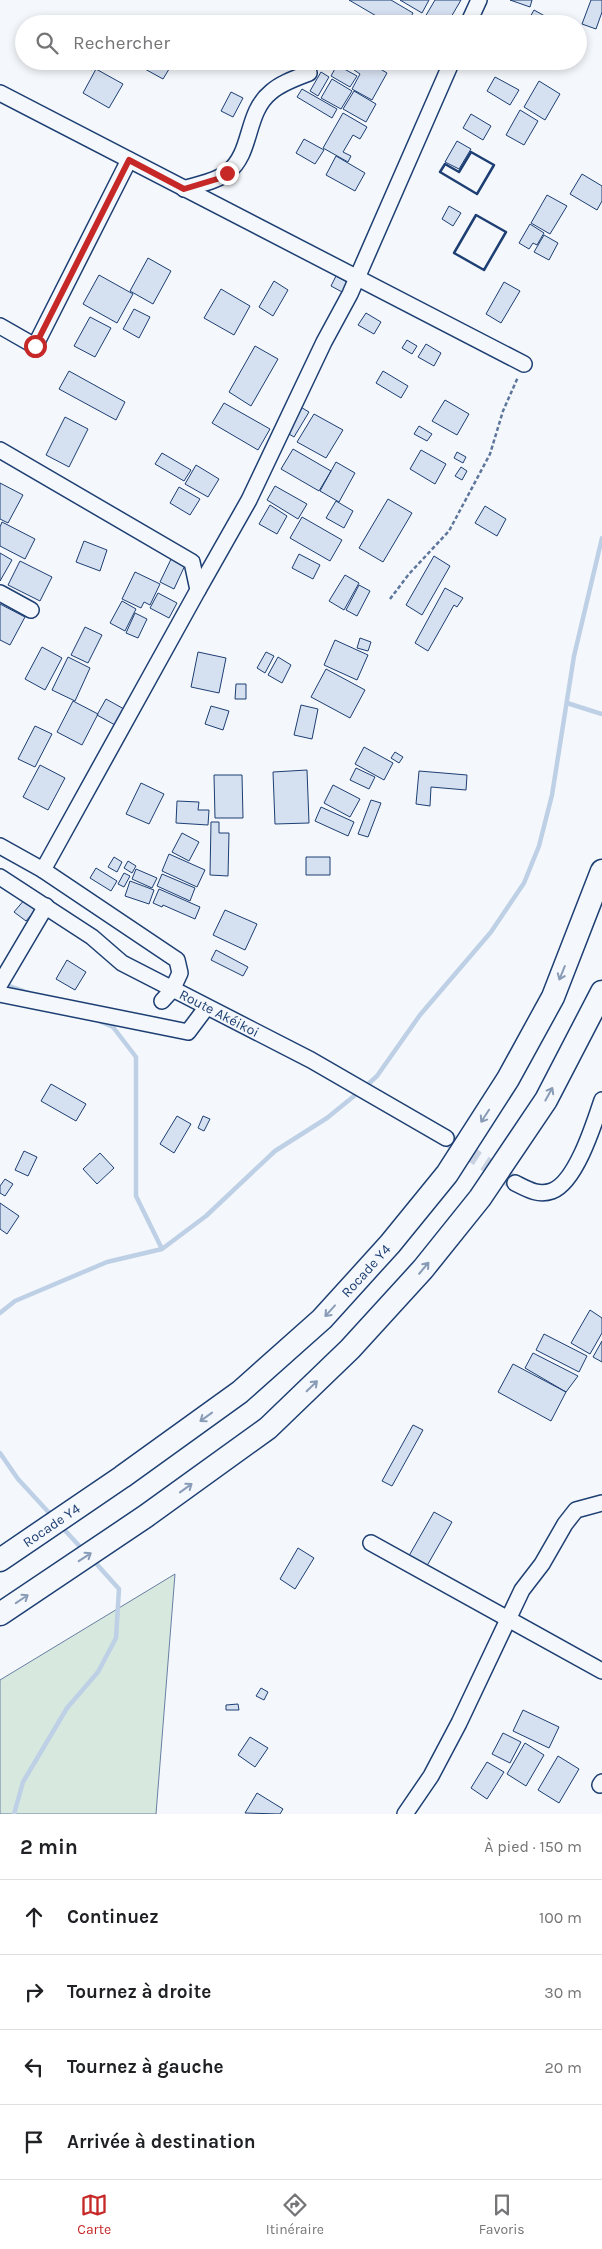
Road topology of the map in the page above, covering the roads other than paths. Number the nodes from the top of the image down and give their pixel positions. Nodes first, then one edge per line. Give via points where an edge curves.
1 (479, 0) edge
2 (472, 15) edge
3 (448, 70) edge
4 (309, 73) dead end
5 (0, 93) edge
6 (129, 160) junction
7 (184, 189) junction
8 (356, 277) junction
9 (0, 326) edge
10 (524, 364) road end
11 (0, 450) edge
12 (198, 590) junction
13 (0, 593) edge
14 (32, 610) dead end
15 (0, 846) edge
16 (43, 870) junction
17 (602, 871) edge
18 (0, 877) edge
19 (46, 906) junction
20 (0, 984) edge
21 (602, 992) edge
22 (0, 994) edge
23 (167, 996) junction
24 (206, 1008) junction
25 (602, 1100) edge
26 (446, 1138) tunnel mouth
27 (515, 1183) tunnel mouth
28 (602, 1502) edge
29 (371, 1544) dead end
30 (0, 1560) edge
31 (0, 1614) edge
32 (508, 1619) junction
33 (602, 1671) edge
34 (405, 1814) edge

1 - 2 street
3 - 8 street
4 - 7 street via 270,92 252,119 240,160 227,173
5 - 6 street
6 - 7 street
6 - 9 street via 35,346
7 - 8 street
8 - 10 street
8 - 12 street via 248,500
11 - 12 street via 192,562
12 - 16 street
13 - 14 street
15 - 16 street
16 - 23 street via 177,960 180,973
17 -> 30 highway, Rocade Y4 via 552,997 508,1079 447,1174 390,1244 322,1319 240,1392
18 - 19 street, Route Akéikoi
19 - 20 street
19 - 23 street, Route Akéikoi via 92,937
31 -> 21 highway via 146,1516 268,1428 350,1349 423,1269 480,1198 546,1100
22 - 24 street via 188,1032
23 - 24 street, Route Akéikoi
24 - 26 street, Route Akéikoi via 311,1060
25 - 27 street via 574,1171 554,1190 542,1193
28 - 32 street via 576,1510 564,1524 542,1564 522,1590
29 - 32 street
32 - 33 street
32 - 34 street via 459,1723 431,1776

